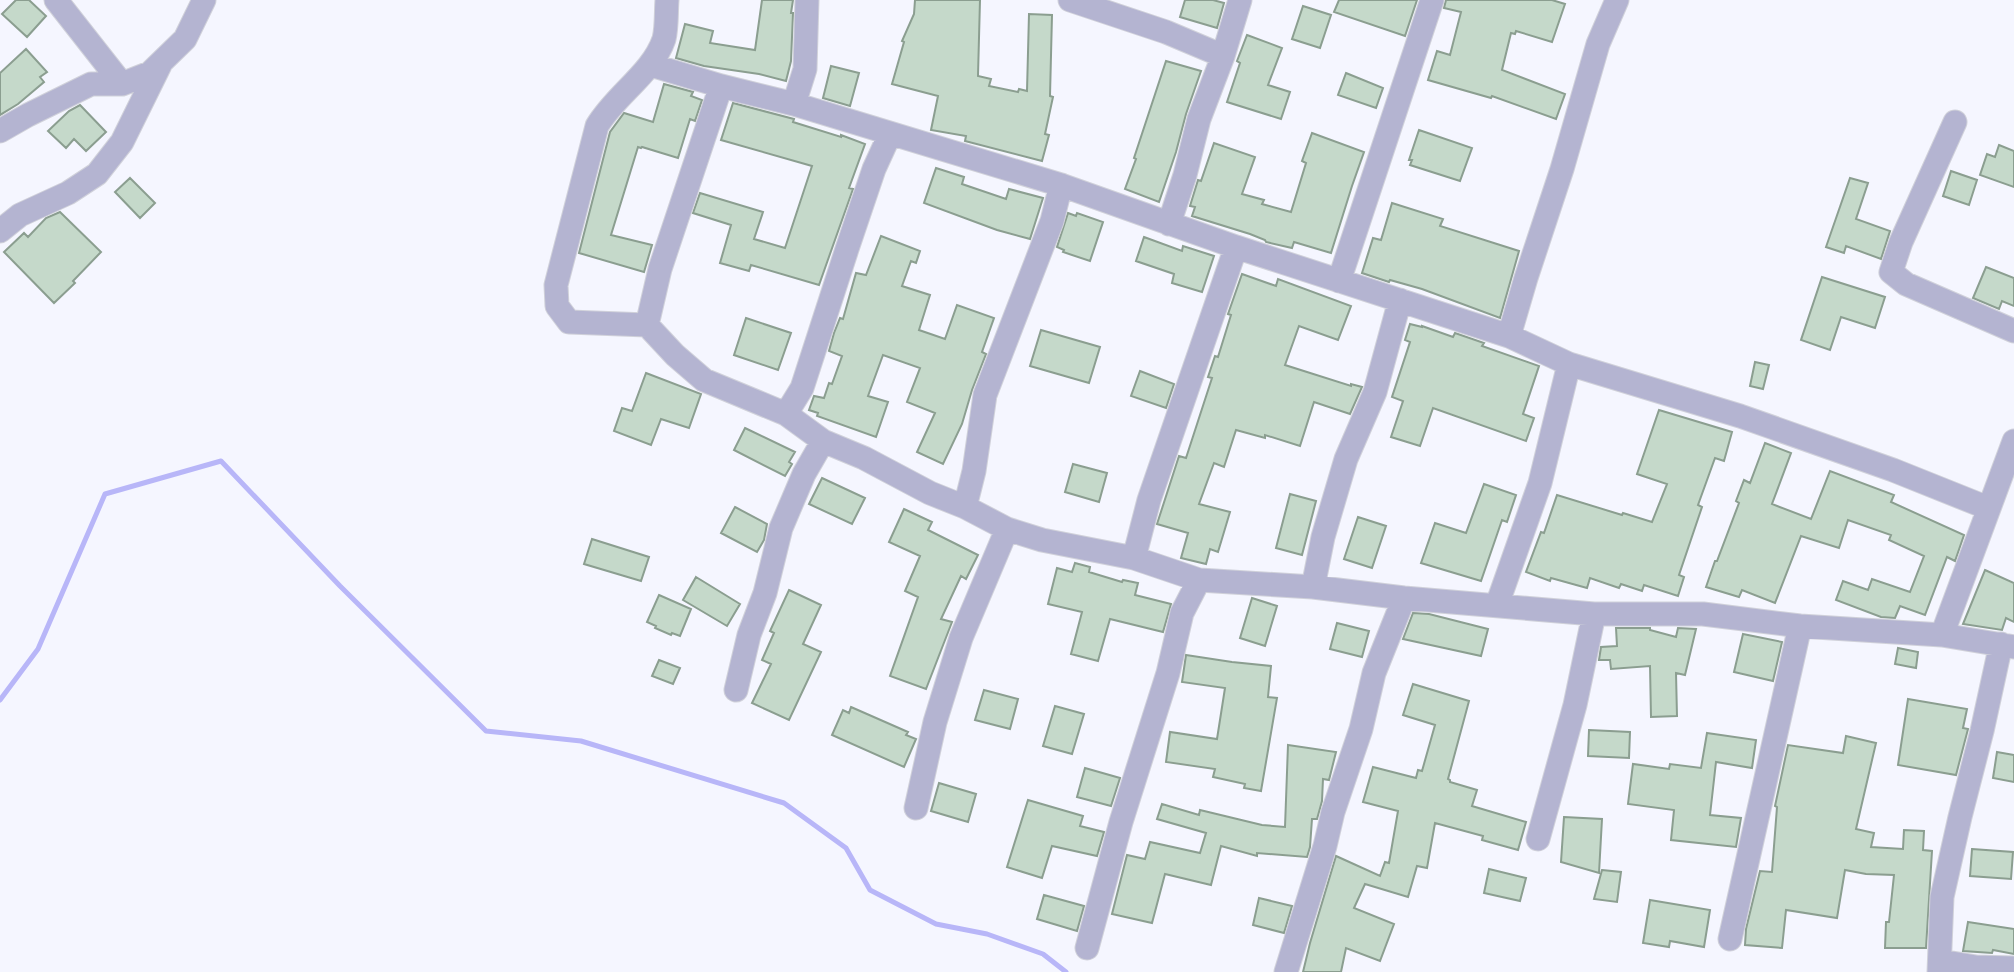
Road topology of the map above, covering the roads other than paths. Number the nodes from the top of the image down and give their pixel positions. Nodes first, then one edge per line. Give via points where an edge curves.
1 (56, 0) edge
2 (204, 0) edge
3 (667, 0) edge
4 (807, 0) edge
5 (1070, 0) edge
6 (1240, 0) edge
7 (1432, 0) edge
8 (1616, 0) edge
9 (1223, 56) junction
10 (162, 61) junction
11 (650, 65) junction
12 (122, 84) junction
13 (721, 86) junction
14 (794, 104) junction
15 (1955, 122) dead end
16 (0, 131) edge
17 (890, 134) junction
18 (1061, 185) junction
19 (1169, 224) junction
20 (0, 231) edge
21 (1237, 247) junction
22 (1339, 281) junction
23 (1400, 300) junction
24 (647, 325) junction
25 (2014, 331) edge
26 (1509, 336) junction
27 (1569, 364) junction
28 (786, 414) junction
29 (823, 441) junction
30 (2014, 441) edge
31 (965, 507) junction
32 (1989, 508) junction
33 (1007, 529) junction
34 (1134, 558) junction
35 (1199, 580) junction
36 (1313, 587) junction
37 (1404, 598) junction
38 (1497, 605) junction
39 (1594, 614) junction
40 (1800, 626) junction
41 (1942, 635) junction
42 (2008, 645) edge
43 (736, 690) dead end
44 (916, 808) dead end
45 (1538, 839) dead end
46 (1730, 940) dead end
47 (1087, 948) dead end
48 (1939, 966) edge
49 (2014, 968) edge
50 (1286, 972) edge

1 - 12 street
2 - 10 street via 185,39
3 - 11 street via 664,37
4 - 14 street via 806,69
5 - 9 street
6 - 9 street
7 - 22 street
8 - 26 street via 1598,44
9 - 19 street via 1199,119
10 - 12 street via 150,73
10 - 20 street via 122,142 97,174 20,215
11 - 13 street
11 - 24 street via 597,126 556,285 557,306 569,322
12 - 16 street via 91,84
13 - 14 street
13 - 24 street via 660,269
14 - 17 street
15 - 25 street via 1891,272 1906,284
17 - 18 street
17 - 28 street via 858,215 802,388
18 - 19 street
18 - 31 street via 1052,221 985,396
19 - 21 street
21 - 22 street
21 - 34 street via 1149,500
22 - 23 street
23 - 26 street
23 - 36 street via 1376,392 1346,458
24 - 28 street via 704,380
26 - 27 street
27 - 32 street via 1740,416
27 - 38 street via 1540,483
28 - 29 street
29 - 31 street
29 - 43 street via 781,528
30 - 32 street
31 - 33 street
32 - 41 street
33 - 34 street
33 - 44 street via 961,638 935,722
34 - 35 street
35 - 36 street
35 - 47 street via 1182,613
36 - 37 street
37 - 38 street
37 - 50 street via 1374,673
38 - 39 street
39 - 40 street via 1703,614
39 - 45 street via 1563,755
40 - 41 street
40 - 46 street
41 - 42 street
42 - 48 street via 1942,897
48 - 49 street

